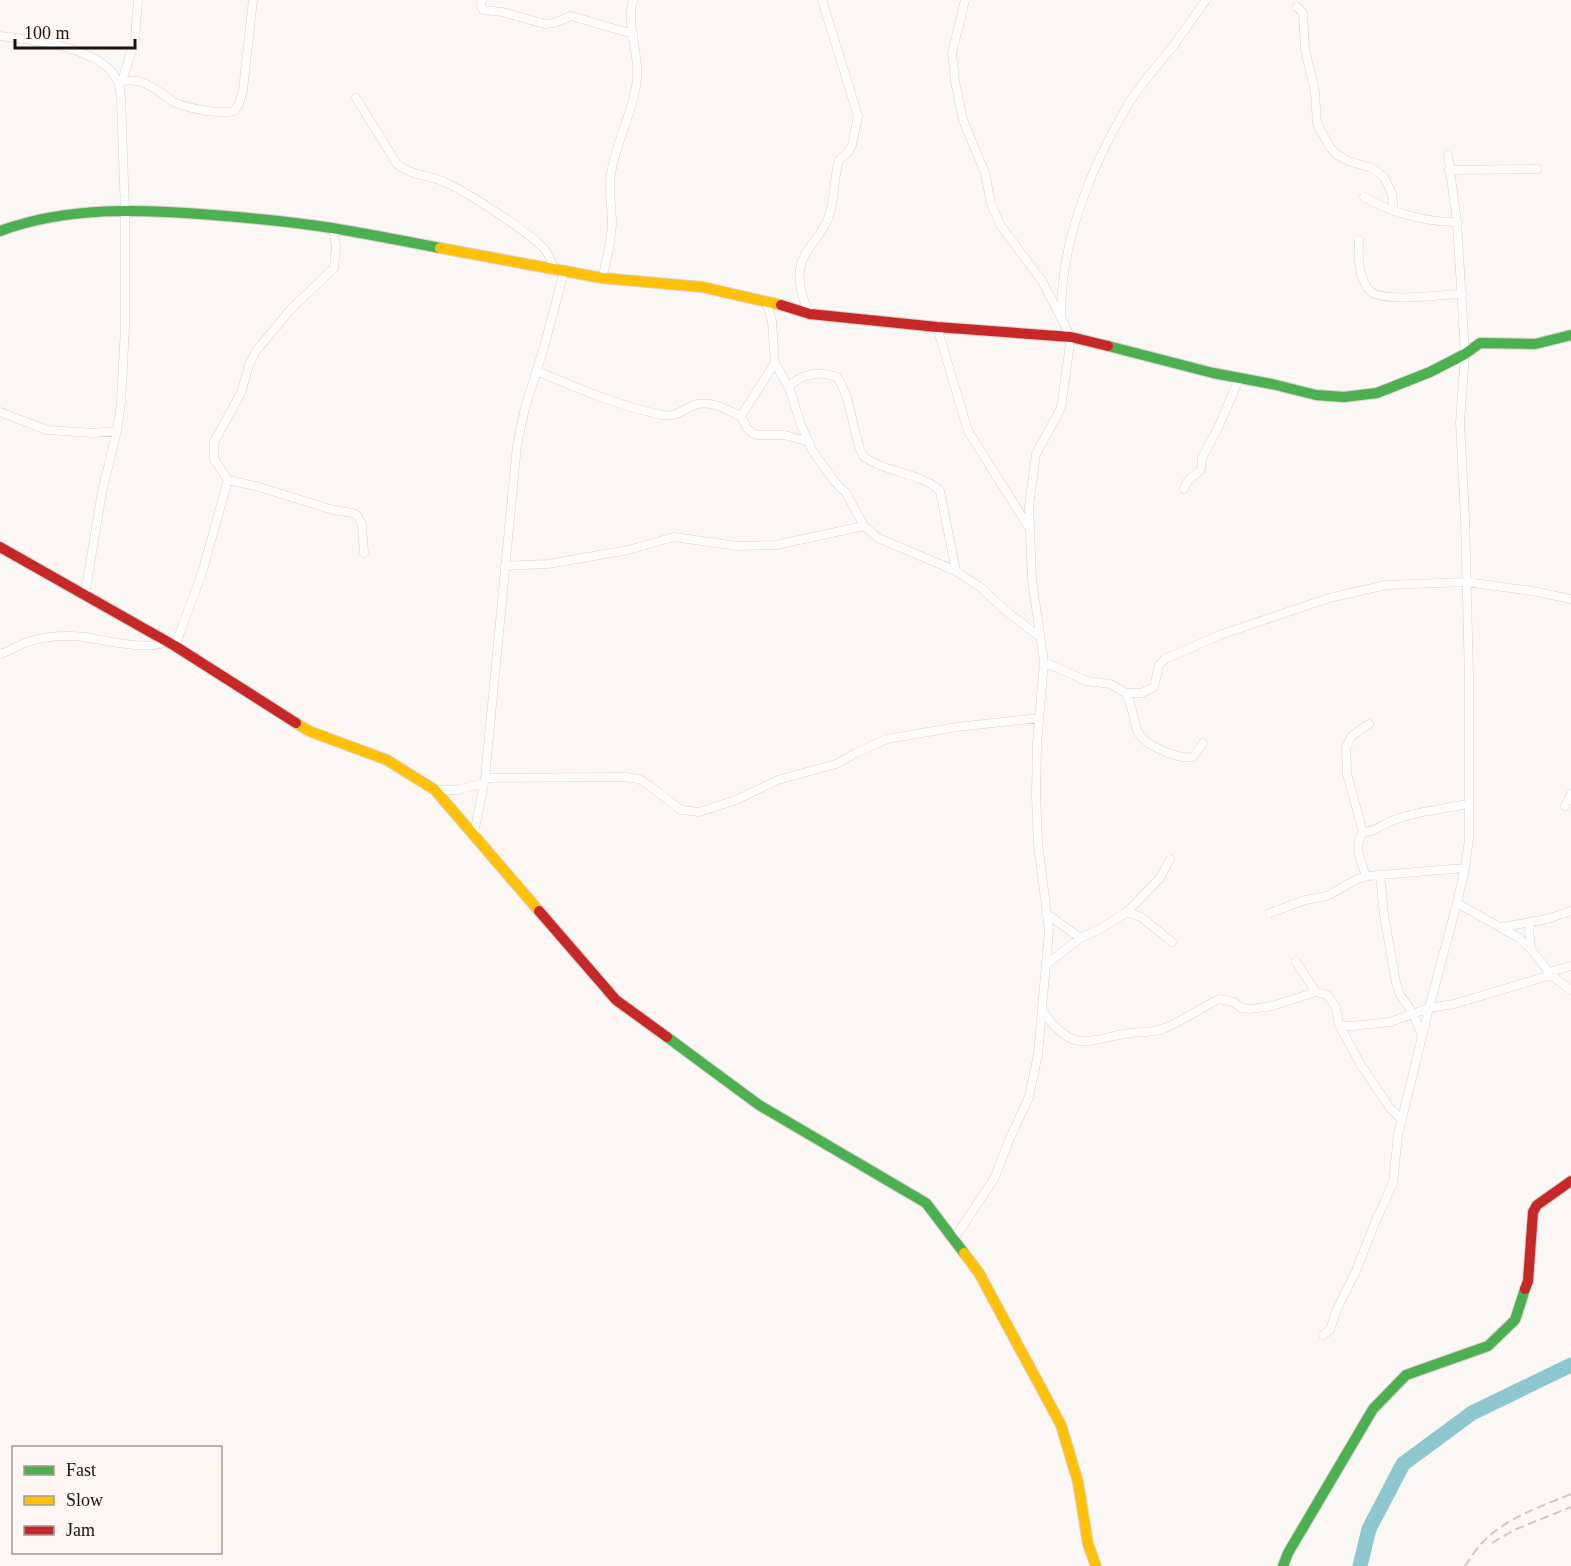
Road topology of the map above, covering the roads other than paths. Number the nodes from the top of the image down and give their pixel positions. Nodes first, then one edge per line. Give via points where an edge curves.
1 (138, 0) edge
2 (254, 0) edge
3 (482, 0) edge
4 (633, 0) edge
5 (822, 0) edge
6 (965, 0) edge
7 (1206, 0) edge
8 (1297, 7) dead end
9 (633, 34) junction
10 (0, 36) edge
11 (120, 81) junction
12 (356, 98) dead end
13 (1448, 155) dead end
14 (1538, 169) dead end
15 (1449, 170) junction
16 (1364, 197) dead end
17 (1394, 211) junction
18 (125, 212) junction
19 (1457, 222) junction
20 (333, 228) junction
21 (0, 231) edge
22 (1359, 240) dead end
23 (559, 271) junction
24 (602, 278) junction
25 (1462, 294) junction
26 (766, 301) junction
27 (785, 306) junction
28 (810, 314) junction
29 (1060, 316) junction
30 (772, 321) junction
31 (937, 327) junction
32 (1571, 335) edge
33 (1071, 338) junction
34 (1465, 354) junction
35 (775, 363) junction
36 (537, 370) junction
37 (1239, 378) junction
38 (788, 387) junction
39 (0, 412) edge
40 (741, 416) junction
41 (117, 431) junction
42 (809, 442) junction
43 (228, 480) junction
44 (1184, 489) dead end
45 (864, 526) junction
46 (1029, 528) junction
47 (0, 547) edge
48 (364, 553) dead end
49 (505, 566) junction
50 (956, 571) junction
51 (1466, 582) junction
52 (85, 594) junction
53 (1571, 599) edge
54 (1041, 637) junction
55 (170, 644) junction
56 (0, 654) edge
57 (1044, 662) junction
58 (1126, 693) junction
59 (1039, 718) junction
60 (1369, 724) dead end
61 (1203, 743) dead end
62 (485, 780) junction
63 (435, 790) junction
64 (1571, 794) edge
65 (1468, 804) junction
66 (1565, 806) dead end
67 (1363, 831) junction
68 (474, 834) junction
69 (1170, 859) dead end
70 (1465, 868) junction
71 (1380, 875) junction
72 (1366, 876) junction
73 (1457, 903) junction
74 (1571, 911) edge
75 (1127, 912) junction
76 (1046, 913) junction
77 (1270, 913) dead end
78 (1531, 922) junction
79 (1501, 928) junction
80 (1080, 938) junction
81 (1172, 942) dead end
82 (1531, 949) junction
83 (1296, 962) dead end
84 (1047, 964) junction
85 (1571, 966) edge
86 (1550, 973) junction
87 (1571, 990) edge
88 (1316, 992) junction
89 (1428, 1008) junction
90 (1043, 1012) junction
91 (1413, 1012) junction
92 (1339, 1025) junction
93 (1422, 1036) junction
94 (1402, 1120) junction
95 (1571, 1181) edge
96 (954, 1239) junction
97 (1323, 1335) dead end
98 (1096, 1566) edge
99 (1283, 1566) edge

1 - 11 street via 135,40
2 - 11 street via 243,90 234,111 185,106 146,83
3 - 9 street via 483,10 545,24 570,15
4 - 9 street
5 - 28 street via 858,116 852,145 839,160 829,217 801,266 804,302
6 - 29 street via 952,53 963,120 1001,226 1042,281
7 - 29 street via 1130,102 1098,164 1063,271
8 - 17 street via 1302,13 1321,133 1336,154 1384,177
9 - 24 street via 637,80 610,176 612,224
10 - 11 street via 63,45 113,73
11 - 18 street
12 - 23 street via 405,171 445,182 494,212 544,248
13 - 15 street
14 - 15 street
15 - 19 street
16 - 17 street
17 - 19 street
18 - 20 street via 170,212
18 - 21 street via 75,212
18 - 41 street via 125,327
19 - 25 street
20 - 23 street
20 - 43 street via 334,268 291,309 256,351 241,393 214,442 214,459
22 - 25 street via 1362,278 1375,295
23 - 24 street
23 - 36 street
24 - 26 street via 702,287
25 - 34 street
26 - 27 street
26 - 30 street
27 - 28 street
27 - 30 street
28 - 31 street
29 - 33 street
30 - 35 street
31 - 33 street
31 - 46 street via 968,430
32 - 34 street via 1535,344 1486,342
33 - 37 street
33 - 46 street via 1061,408 1036,454
34 - 37 street via 1430,372 1359,397 1316,395
34 - 51 street via 1460,423
35 - 38 street
35 - 40 street
36 - 40 street via 609,399 664,415 677,414 697,404 710,404
36 - 49 street via 518,445
37 - 44 street via 1202,458 1201,469
38 - 42 street
38 - 50 street via 807,375 837,377 852,411 863,456 935,485 940,491
39 - 41 street via 47,430
40 - 42 street via 752,433 784,435
41 - 52 street
42 - 45 street
43 - 48 street via 357,515 364,534
43 - 55 street via 202,573
45 - 49 street via 776,545 737,546 674,537 628,550 548,564
45 - 50 street via 878,538
46 - 54 street
47 - 52 street
49 - 62 street
50 - 54 street
51 - 53 street
51 - 58 street via 1386,585 1329,598 1220,635 1165,659 1159,665 1154,687 1142,693
51 - 65 street
52 - 55 street
54 - 57 street
55 - 56 street via 125,644 61,636 29,641
55 - 63 street via 309,731 387,760
57 - 58 street
57 - 59 street
58 - 61 street via 1139,733 1149,743 1186,758 1193,757
59 - 62 street via 887,739 836,764 778,780 699,812 681,810 639,779
59 - 76 street via 1036,795
60 - 67 street via 1352,736 1346,747 1347,774
62 - 63 street via 456,790
62 - 68 street
63 - 68 street
64 - 66 street
65 - 67 street
65 - 70 street
67 - 72 street via 1357,848
68 - 96 street via 616,1000 759,1105 926,1203
69 - 75 street via 1160,878
70 - 71 street
70 - 73 street
71 - 72 street
71 - 91 street via 1396,983
72 - 77 street via 1327,896
73 - 79 street
73 - 89 street
74 - 78 street
75 - 80 street
75 - 81 street via 1141,917
76 - 80 street
76 - 84 street via 1050,930
78 - 79 street
78 - 82 street
79 - 82 street
80 - 84 street
82 - 86 street
83 - 88 street
84 - 90 street
85 - 86 street
86 - 87 street
86 - 89 street via 1454,1004
88 - 90 street via 1250,1009 1219,999 1165,1028 1090,1042 1068,1038
88 - 92 street via 1332,1000
89 - 91 street
89 - 93 street
90 - 96 street via 1029,1096 995,1177
91 - 92 street via 1390,1022
91 - 93 street
92 - 94 street via 1360,1065
93 - 94 street
94 - 97 street via 1393,1183 1330,1330
95 - 99 street via 1533,1212 1528,1281 1515,1320 1488,1346 1406,1375 1379,1402
96 - 98 street via 979,1273 1061,1425

